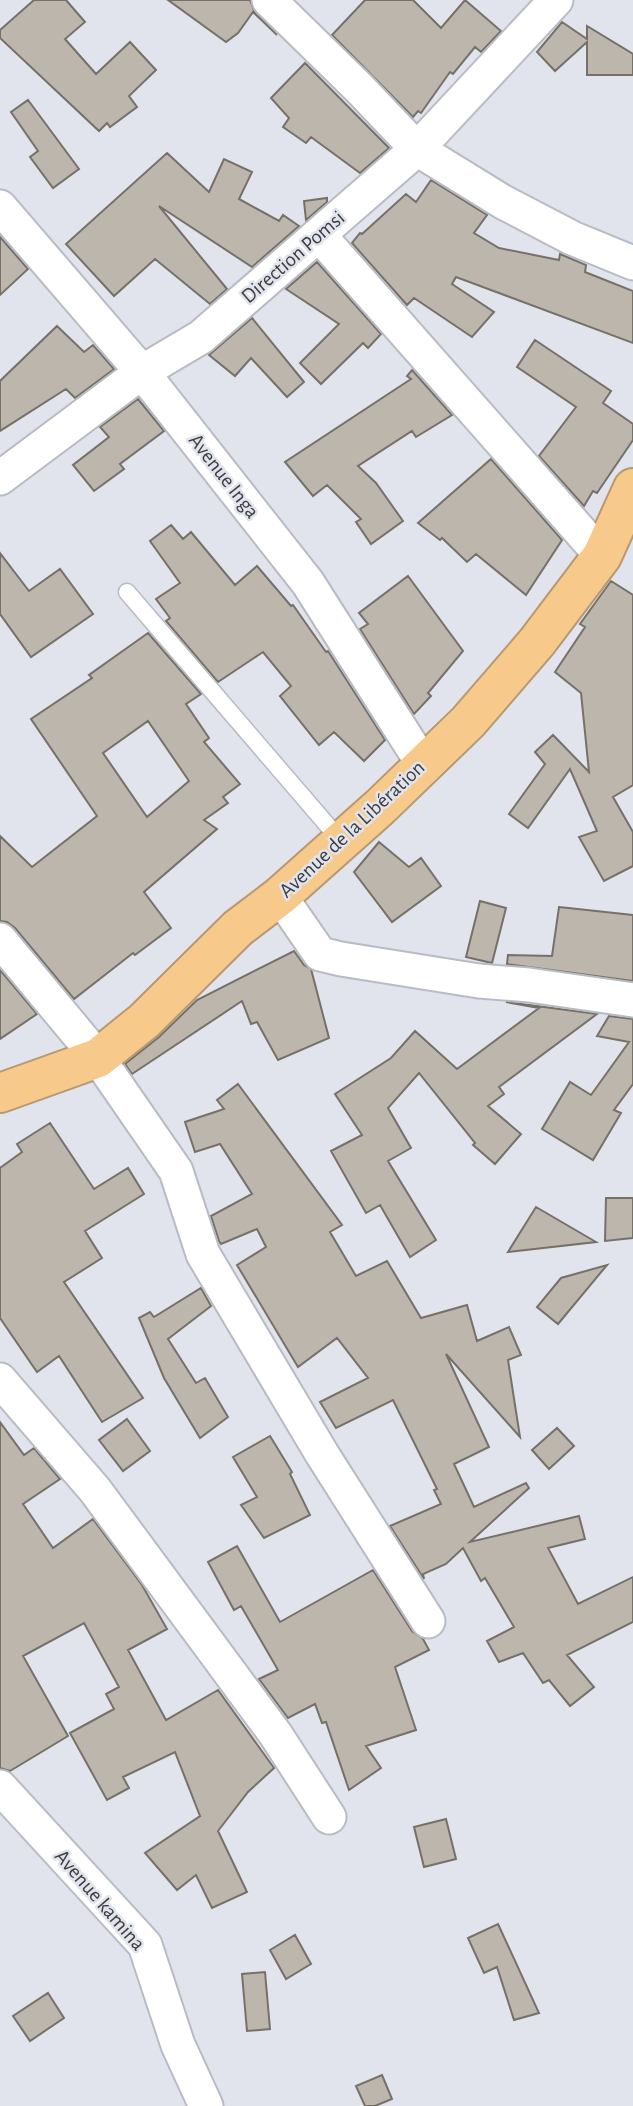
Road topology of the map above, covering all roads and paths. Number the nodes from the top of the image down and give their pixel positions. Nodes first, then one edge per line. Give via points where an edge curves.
1 (269, 0) edge
2 (556, 0) edge
3 (417, 149) junction
4 (0, 207) edge
5 (319, 235) junction
6 (633, 262) edge
7 (142, 372) junction
8 (0, 478) edge
9 (633, 488) edge
10 (602, 556) junction
11 (127, 592) dead end
12 (423, 764) junction
13 (341, 841) junction
14 (280, 896) junction
15 (0, 940) edge
16 (633, 1000) edge
17 (98, 1058) junction
18 (0, 1093) edge
19 (0, 1380) edge
20 (428, 1621) dead end
21 (0, 1787) edge
22 (329, 1816) dead end
23 (206, 2106) edge

1 - 3 street
2 - 3 street, Direction Pomsi
3 - 5 street, Direction Pomsi
3 - 6 street via 514,208
4 - 7 street, Avenue Inga
5 - 7 street, Direction Pomsi via 201,337
5 - 10 street
7 - 8 street, Direction Pomsi
7 - 12 street, Avenue Inga via 308,583
9 - 10 highway, Avenue de la Libération
10 - 12 highway, Avenue de la Libération via 537,642 468,722
11 - 13 lane
12 - 13 highway, Avenue de la Libération
13 - 14 highway, Avenue de la Libération
14 - 16 street via 320,954 479,981
14 - 17 highway, Avenue de la Libération
15 - 17 street
17 - 18 highway, Avenue de la Libération
17 - 20 street via 176,1171 203,1254
19 - 22 street via 95,1490 276,1735
21 - 23 street, Avenue kamina via 145,1945 178,2045

